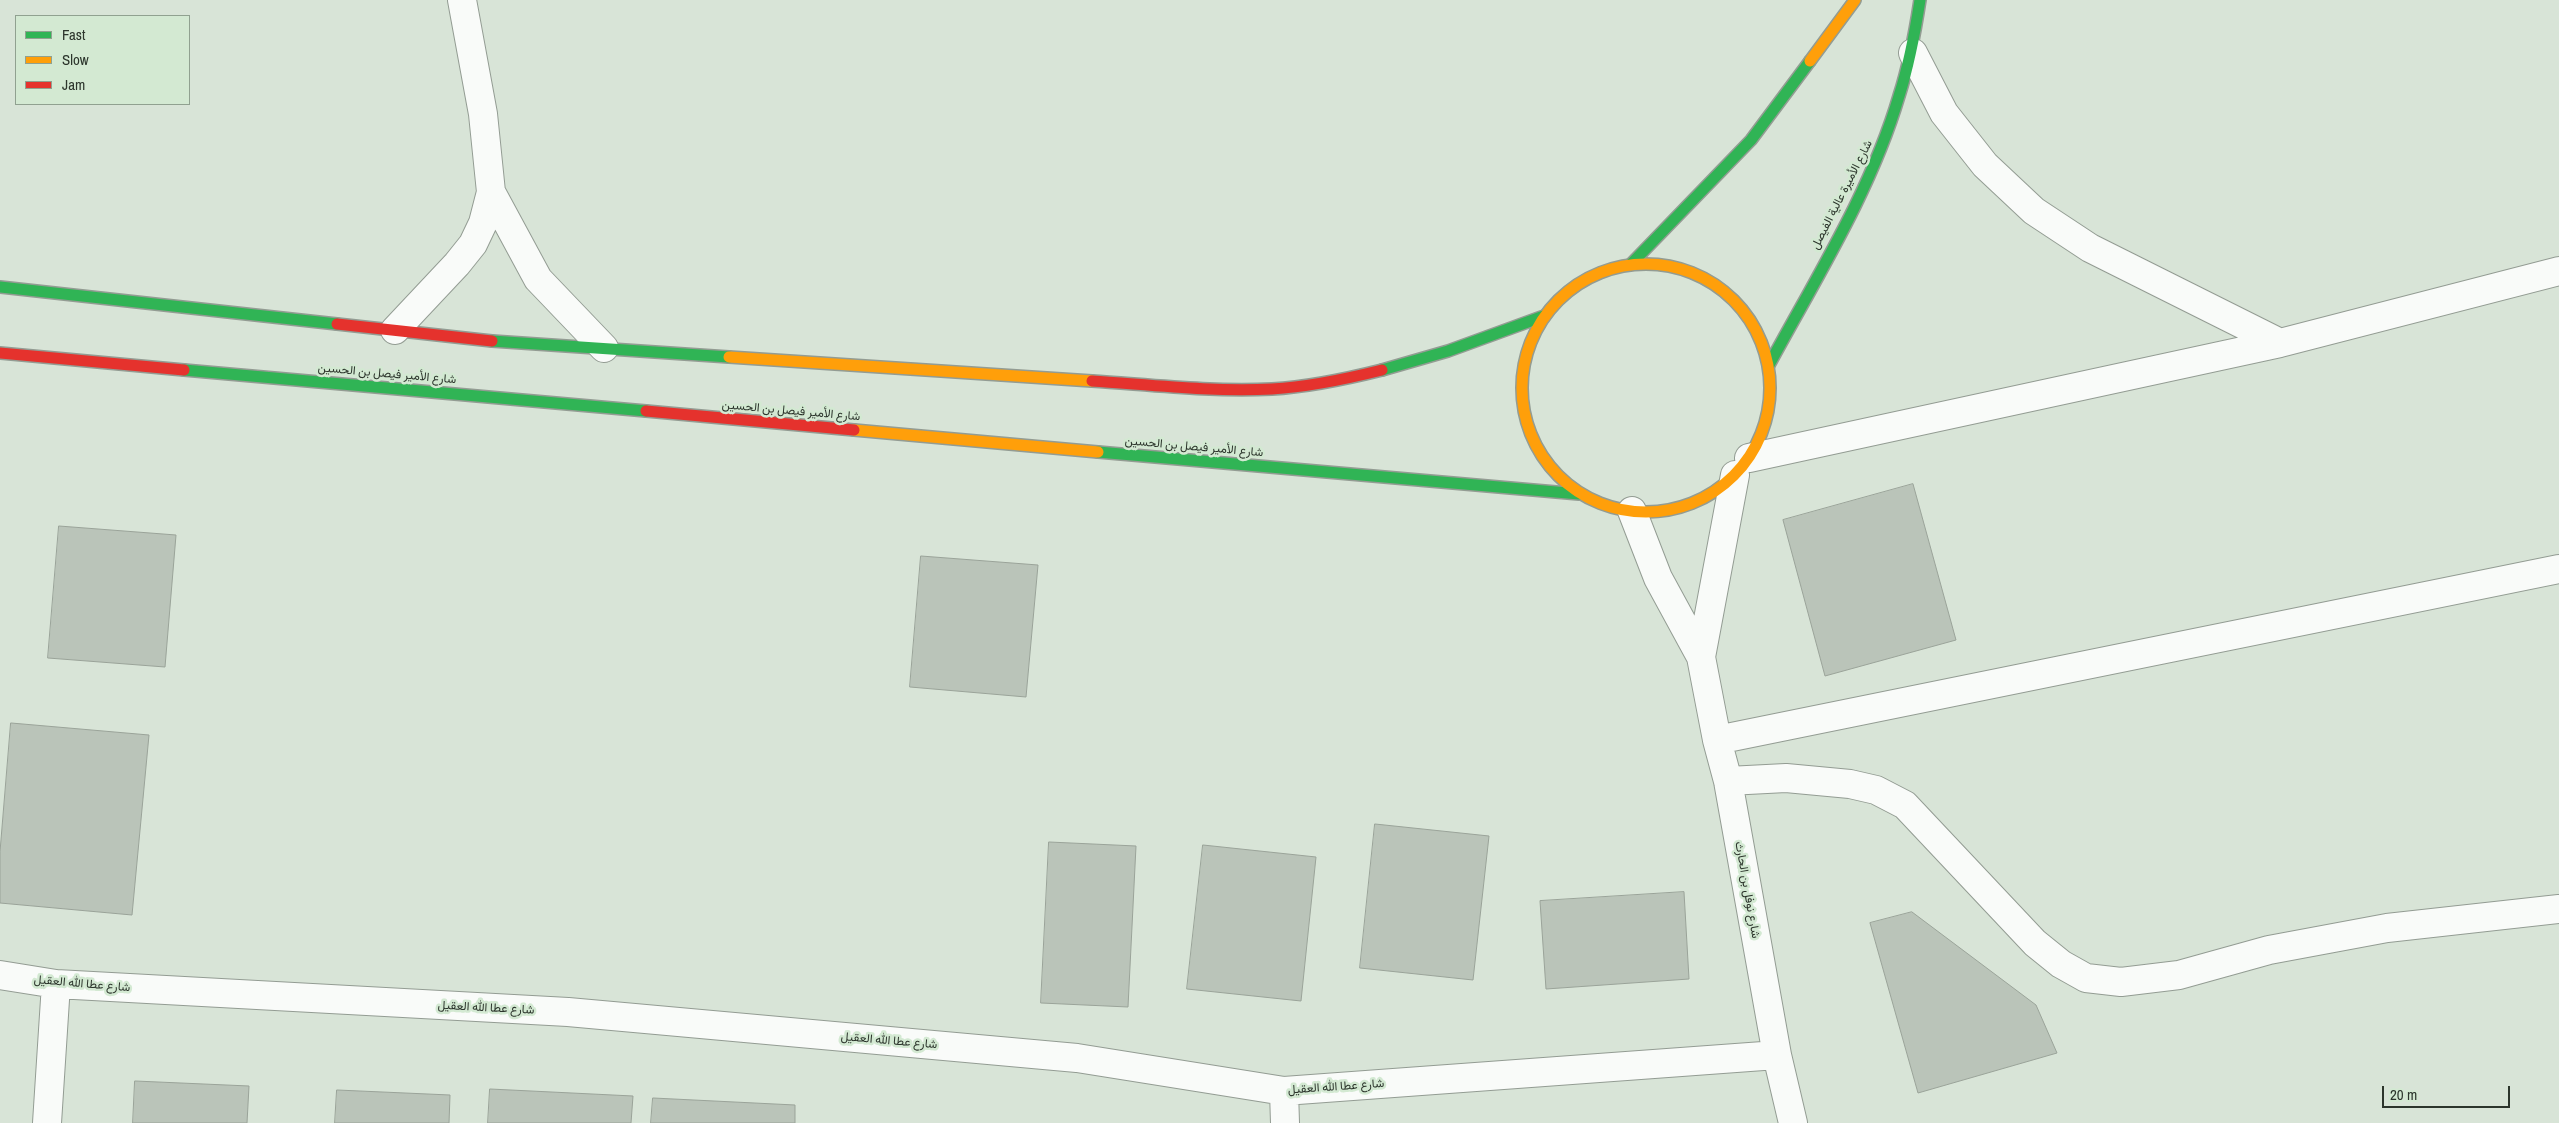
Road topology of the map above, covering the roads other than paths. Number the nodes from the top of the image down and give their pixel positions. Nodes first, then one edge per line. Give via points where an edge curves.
1 (462, 0) edge
2 (1855, 0) edge
3 (1920, 0) edge
4 (1913, 53) junction
5 (491, 192) junction
6 (1631, 264) junction
7 (2559, 271) edge
8 (0, 287) edge
9 (1544, 316) junction
10 (395, 330) junction
11 (2280, 343) junction
12 (604, 348) junction
13 (0, 353) edge
14 (1769, 364) junction
15 (1742, 466) junction
16 (1579, 494) junction
17 (1632, 511) junction
18 (2559, 569) edge
19 (1700, 657) junction
20 (1717, 740) junction
21 (1728, 781) junction
22 (2559, 909) edge
23 (0, 975) edge
24 (56, 984) junction
25 (1777, 1055) junction
26 (1284, 1092) junction
27 (47, 1123) edge
28 (1285, 1123) edge
29 (1793, 1123) edge

1 - 5 street via 483,114
2 - 6 street via 1750,140
3 - 4 street, شارع الأميرة عالية الفيصل
4 - 11 street via 1944,113 1985,165 2034,211 2090,248
4 - 14 street, شارع الأميرة عالية الفيصل via 1897,109 1876,162
5 - 10 street via 483,223 473,244
5 - 12 street via 538,279
6 - 9 street via 1597,273 1568,291
6 - 14 street via 1658,264 1684,269 1730,295 1761,338
7 - 11 street
8 - 10 street
9 - 12 street via 1437,355 1359,376 1282,388 1210,389
9 - 16 street via 1528,346 1522,371 1523,413 1534,444 1553,472
10 - 12 street via 492,341
11 - 15 street
13 - 16 street, شارع الأمير فيصل بن الحسين
14 - 15 street via 1771,389 1768,413 1761,436
15 - 17 street via 1714,492 1688,505 1660,511
15 - 19 street, شارع نوفل بن الحارث
16 - 17 street via 1604,505
17 - 19 street, شارع نوفل بن الحارث via 1658,578
18 - 20 street
19 - 20 street, شارع نوفل بن الحارث
20 - 21 street, شارع نوفل بن الحارث
21 - 22 street via 1786,778 1876,790 1904,806 2036,943 2061,964 2086,978 2121,982 2179,975 2269,950 2387,928
21 - 25 street, شارع نوفل بن الحارث
23 - 24 street, شارع عطا الله العقيل
24 - 26 street, شارع عطا الله العقيل via 568,1012 1077,1058
24 - 27 street
25 - 26 street, شارع عطا الله العقيل
25 - 29 street, شارع نوفل بن الحارث
26 - 28 street

